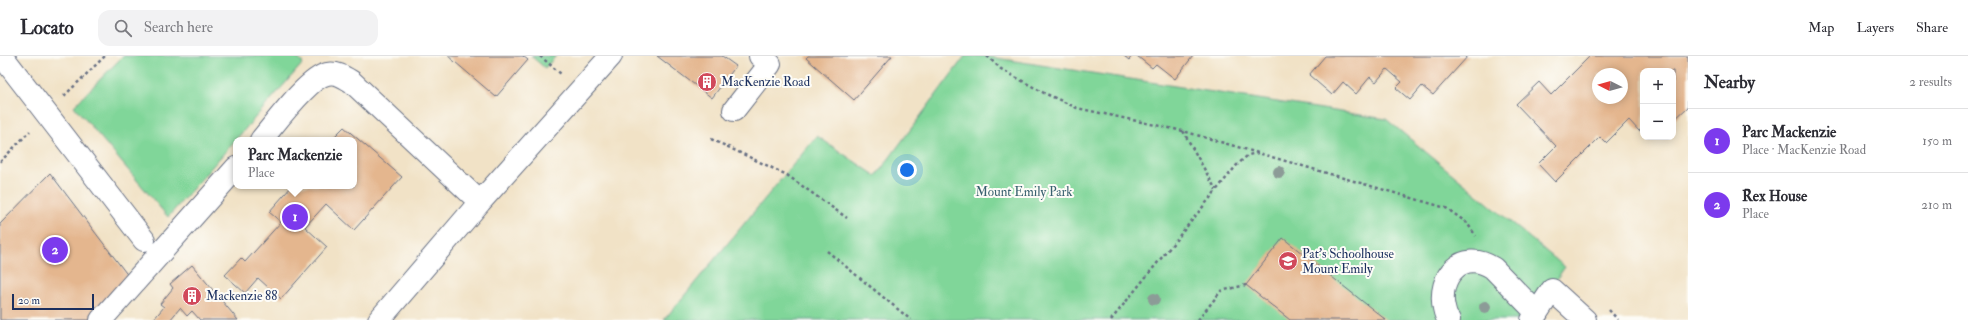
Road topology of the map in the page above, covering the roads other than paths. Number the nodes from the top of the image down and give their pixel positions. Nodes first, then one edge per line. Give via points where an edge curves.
1 (2, 56) edge
2 (611, 56) edge
3 (760, 56) edge
4 (734, 110) dead end
5 (264, 137) edge
6 (233, 171) edge
7 (480, 202) junction
8 (144, 240) dead end
9 (1534, 317) edge
10 (101, 320) edge
11 (379, 320) edge
12 (1449, 320) edge
13 (1585, 320) edge

1 - 8 street
2 - 7 street
3 - 4 street via 770,64
5 - 7 street via 313,80 327,74 341,75 352,82
6 - 10 street
7 - 11 street
9 - 12 street via 1493,268 1487,264 1472,262 1463,263 1451,271 1444,285 1443,300
9 - 13 street via 1552,290

